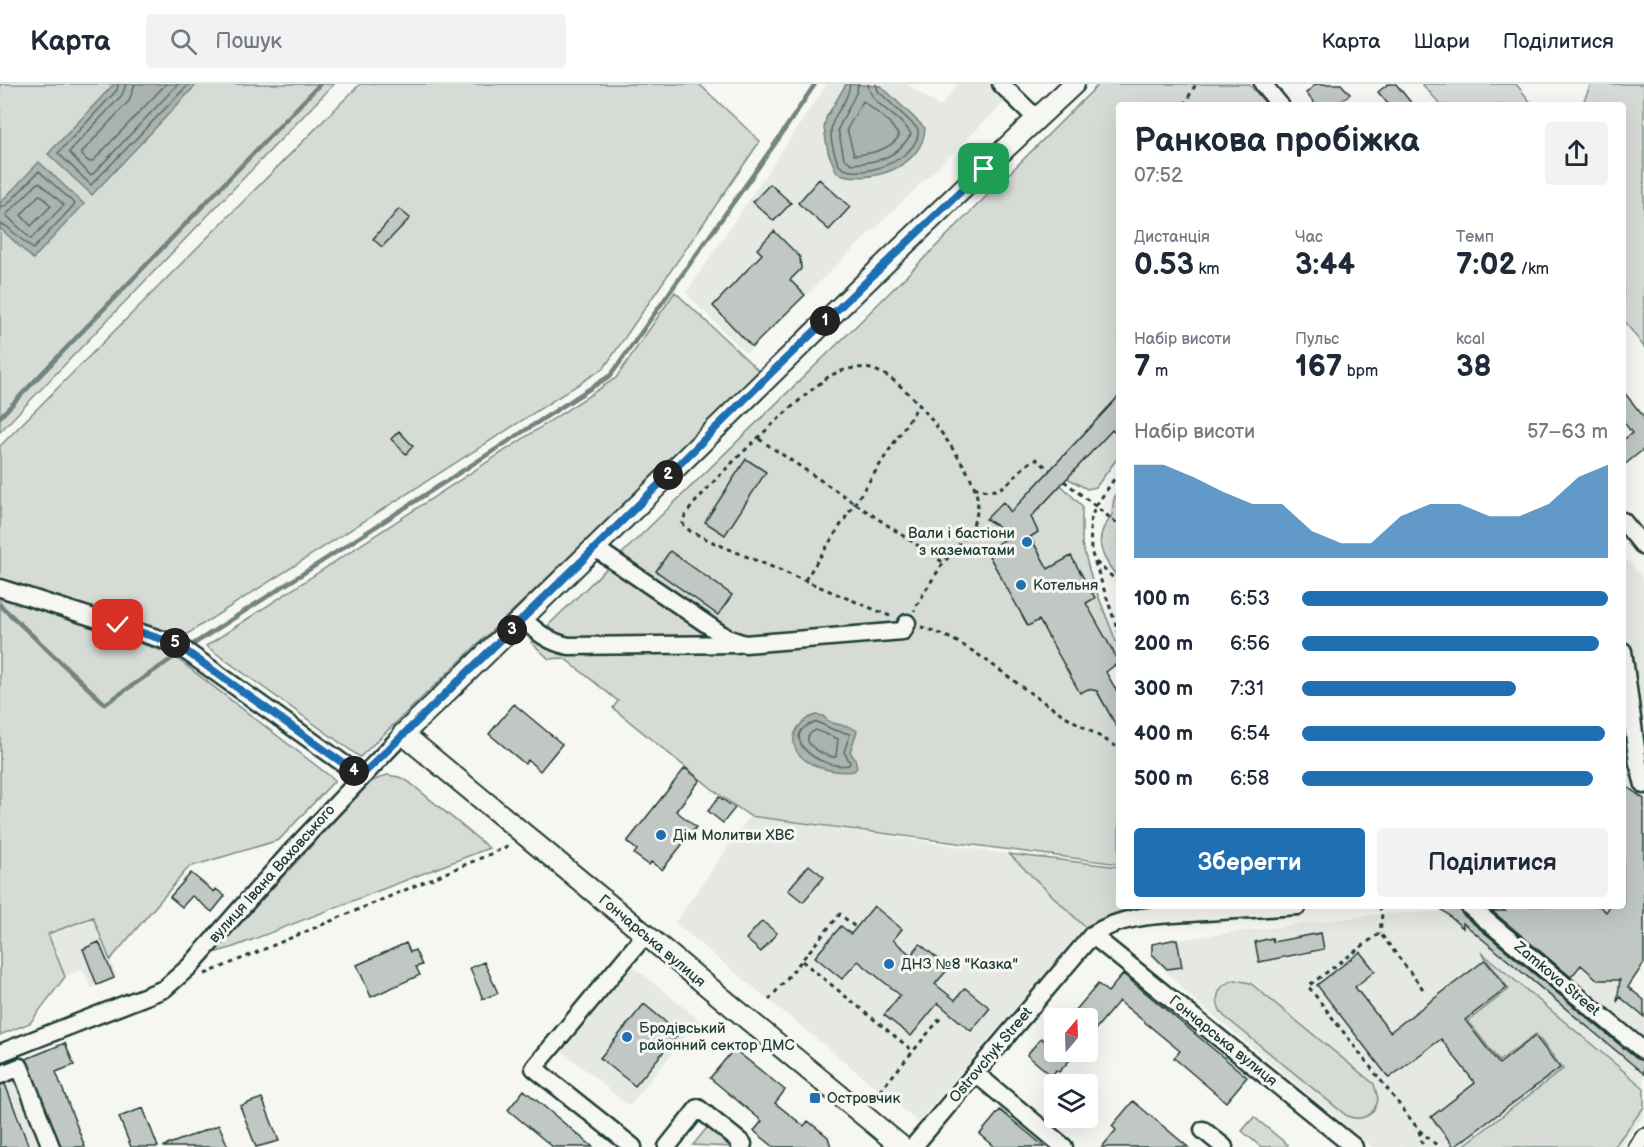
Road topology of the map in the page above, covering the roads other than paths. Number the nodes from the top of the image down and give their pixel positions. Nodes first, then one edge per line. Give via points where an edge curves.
1 (1001, 84) edge
2 (1074, 84) edge
3 (1263, 84) edge
4 (1278, 102) edge
5 (1036, 118) junction
6 (1626, 524) edge
7 (1644, 547) edge
8 (595, 548) junction
9 (0, 588) edge
10 (523, 619) junction
11 (907, 623) road end
12 (745, 644) junction
13 (1627, 692) edge
14 (403, 734) junction
15 (361, 776) junction
16 (1644, 785) edge
17 (1258, 909) edge
18 (1473, 909) edge
19 (645, 935) junction
20 (1092, 935) junction
21 (1644, 1051) edge
22 (0, 1053) edge
23 (975, 1073) junction
24 (0, 1075) edge
25 (1203, 1130) dead end
26 (1644, 1137) edge
27 (51, 1147) edge
28 (633, 1147) edge
29 (667, 1147) edge
30 (740, 1147) edge
31 (902, 1147) edge
32 (913, 1147) edge
33 (1064, 1147) edge
34 (1224, 1147) edge
35 (1353, 1147) edge
36 (1637, 1147) edge

1 - 5 street
2 - 5 main road, вулиця Івана Ваховського
3 - 4 street
5 - 8 main road, вулиця Івана Ваховського
6 - 7 street
8 - 10 main road, вулиця Івана Ваховського
8 - 12 street via 727,638
9 - 15 street via 176,644
10 - 12 street via 547,639 569,646
10 - 14 main road, вулиця Івана Ваховського
11 - 12 street via 903,631
13 - 16 street
14 - 15 street, вулиця Івана Ваховського
14 - 19 main road, Гончарська вулиця
15 - 22 street, вулиця Івана Ваховського via 184,972 164,989
17 - 20 street via 1136,918 1110,924
18 - 21 street, Zamkova Street
19 - 28 street via 534,1068
19 - 31 main road, Гончарська вулиця
20 - 23 street, Ostrovchyk Street
20 - 35 street, Гончарська вулиця
23 - 32 street, Ostrovchyk Street
23 - 33 street
24 - 27 street via 20,1067
25 - 34 street
26 - 36 street
29 - 30 street via 698,1108 742,1144

